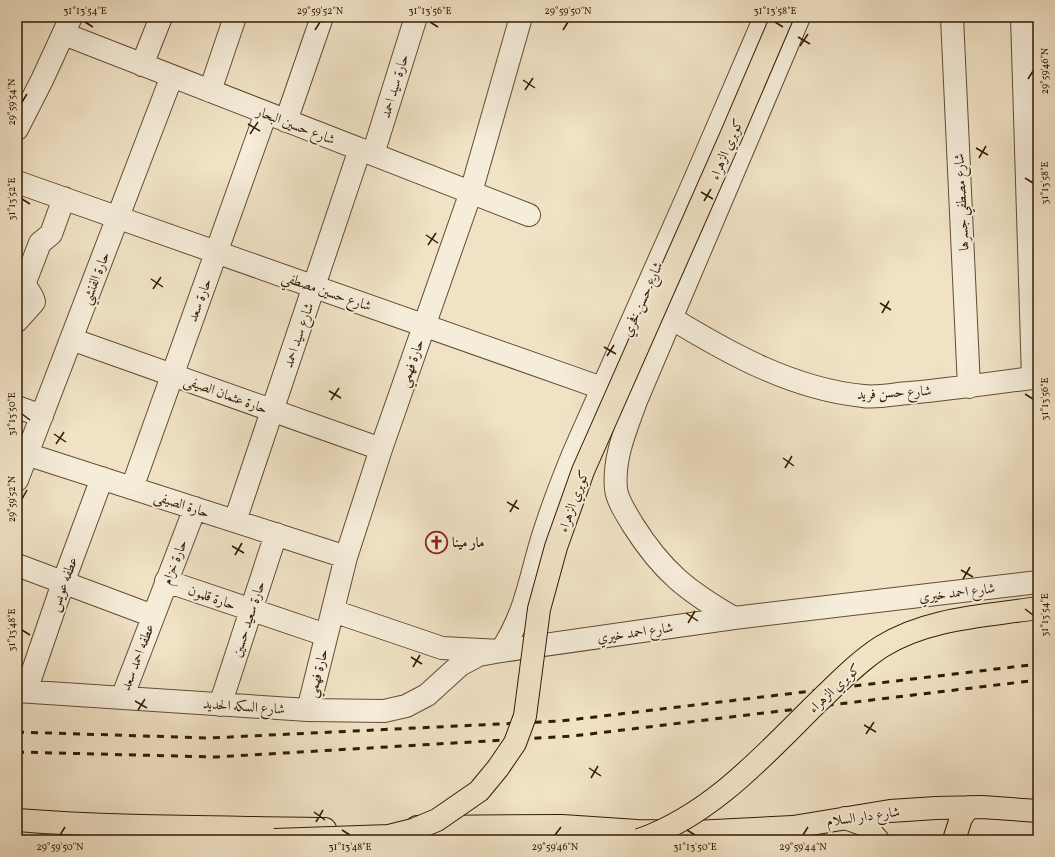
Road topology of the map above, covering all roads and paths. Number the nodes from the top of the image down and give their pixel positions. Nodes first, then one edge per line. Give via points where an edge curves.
1 (161, 17) edge
2 (235, 17) edge
3 (322, 17) edge
4 (416, 17) edge
5 (521, 17) edge
6 (765, 17) edge
7 (782, 17) edge
8 (799, 17) edge
9 (952, 17) edge
10 (1022, 17) edge
11 (67, 25) edge
12 (142, 64) junction
13 (172, 76) junction
14 (210, 91) junction
15 (266, 113) junction
16 (286, 120) junction
17 (17, 129) edge
18 (366, 152) junction
19 (17, 182) edge
20 (471, 192) junction
21 (64, 198) junction
22 (530, 215) dead end
23 (118, 217) junction
24 (216, 252) junction
25 (314, 287) junction
26 (671, 318) junction
27 (17, 321) edge
28 (424, 325) junction
29 (71, 339) junction
30 (172, 374) junction
31 (1035, 378) edge
32 (970, 387) junction
33 (602, 389) junction
34 (636, 401) junction
35 (17, 407) edge
36 (273, 410) junction
37 (42, 416) junction
38 (381, 449) junction
39 (22, 453) edge
40 (102, 478) junction
41 (17, 480) edge
42 (132, 488) junction
43 (195, 508) junction
44 (235, 521) junction
45 (276, 534) junction
46 (346, 557) junction
47 (17, 565) edge
48 (166, 581) junction
49 (1038, 582) edge
50 (63, 583) junction
51 (1038, 608) edge
52 (251, 610) junction
53 (333, 611) junction
54 (152, 616) junction
55 (734, 618) junction
56 (326, 635) junction
57 (501, 651) junction
58 (21, 691) edge
59 (122, 698) junction
60 (220, 705) junction
61 (308, 710) junction
62 (969, 807) junction
63 (1038, 810) edge
64 (845, 818) junction
65 (17, 820) edge
66 (274, 840) edge
67 (639, 840) edge
68 (878, 840) edge
69 (954, 840) edge

1 - 12 street
2 - 14 street
3 - 16 street
4 - 18 street, حارة سيد احمد
5 - 20 street, حارة فهمي
6 - 33 street, شارع حسن فخري
7 - 66 main road, كوبري الزهراء, bridge via 583,471 556,547 539,609 525,716 515,742 479,791 437,820 413,830 389,836
8 - 26 street
9 - 32 street, شارع مصطفي جسرها
10 - 31 street
11 - 12 street, شارع حسين البحار
11 - 17 street
12 - 13 street, شارع حسين البحار
13 - 14 street, شارع حسين البحار
13 - 23 street, حارة الفنشي
14 - 15 street, شارع حسين البحار
15 - 16 street, شارع حسين البحار
15 - 24 street, حارة سعد
16 - 18 street, شارع حسين البحار
18 - 20 street, شارع حسين البحار
18 - 25 street, شارع سيد احمد
19 - 21 street, شارع حسين مصطفي
20 - 22 street, شارع حسين البحار
20 - 28 street, حارة فهمي
21 - 23 street, شارع حسين مصطفي
21 - 27 street via 51,234 40,243 25,282 34,302
23 - 24 street, شارع حسين مصطفي
23 - 29 street, حارة الفنشي
24 - 25 street, شارع حسين مصطفي
24 - 30 street, حارة سعد
25 - 28 street, شارع حسين مصطفي
25 - 36 street, شارع سيد احمد
26 - 32 street, شارع حسن فريد via 718,346 783,376 822,389 865,396
26 - 34 street
28 - 33 street, شارع حسين مصطفي
28 - 38 street, حارة فهمي
29 - 30 street, حارة عثمان الصيفى
29 - 37 street, حارة الفنشي
30 - 36 street, حارة عثمان الصيفى
30 - 42 street, حارة سعد
31 - 32 street, شارع حسن فريد
33 - 34 street, شارع حسين مصطفي
33 - 57 street, شارع حسن فخري via 556,496 522,612
34 - 55 street via 617,457 616,490 628,517 648,548 673,576 702,599
35 - 37 street
36 - 38 street, حارة عثمان الصيفى
36 - 44 street, شارع سيد احمد
37 - 39 street, حارة الفنشي
38 - 46 street, حارة فهمي
39 - 40 street, حارة الصيفى
39 - 41 street, حارة الفنشي
40 - 42 street, حارة الصيفى
40 - 50 street, عطفه عويس
42 - 43 street, حارة الصيفى
43 - 44 street, حارة الصيفى
43 - 48 street, حارة خزام
44 - 45 street, حارة الصيفى
45 - 46 street, حارة الصيفى
45 - 52 street, حارة سعيد حسين
46 - 53 street, حارة فهمي
47 - 50 street
48 - 52 street, حارة قلمون
48 - 54 street, حارة خزام
49 - 55 street, شارع احمد خيري
50 - 54 street
50 - 58 street, عطفه عويس
51 - 67 main road, كوبري الزهراء, bridge via 920,628 881,647 847,673 725,791 679,822
52 - 56 street, حارة قلمون
52 - 60 street, حارة سعيد حسين
53 - 56 street, حارة فهمي
53 - 57 street, شارع احمد خيري via 442,648
54 - 59 street, عطفه احمد سعد
55 - 57 street, شارع احمد خيري
56 - 61 street, حارة فهمي
57 - 61 street, شارع السكه الحديد via 480,655 460,665 427,695 406,706 384,711
58 - 59 street, شارع السكه الحديد
59 - 60 street, شارع السكه الحديد
60 - 61 street, شارع السكه الحديد
62 - 63 main road, شارع دار السلام
62 - 64 main road, شارع دار السلام via 890,811
62 - 69 main road via 961,818
64 - 65 main road, شارع دار السلام via 793,827 694,832 480,825 340,829 113,826
64 - 68 main road via 865,825

